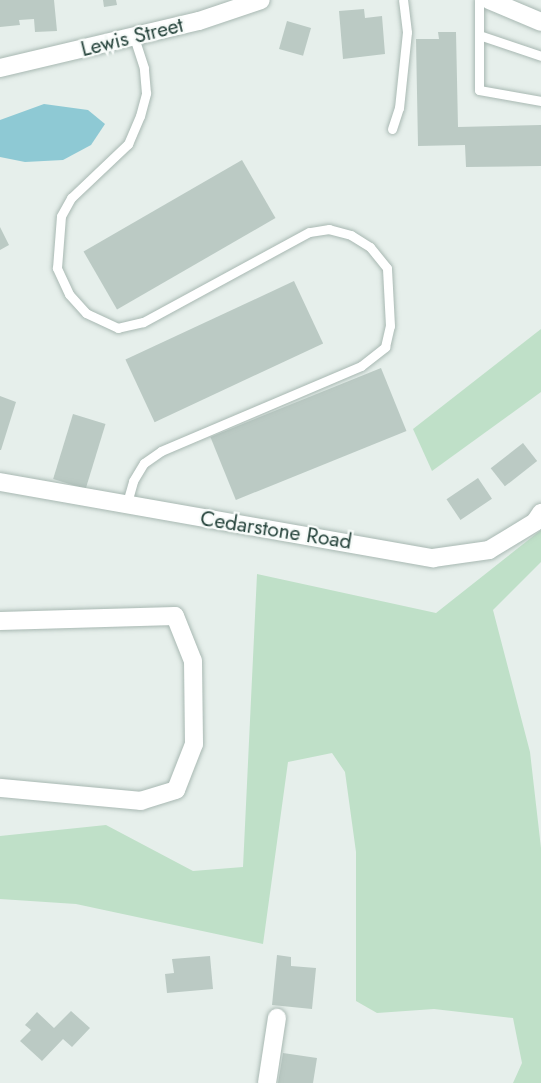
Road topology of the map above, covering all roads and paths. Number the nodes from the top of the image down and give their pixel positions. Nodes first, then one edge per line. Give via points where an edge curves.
1 (261, 0) edge
2 (403, 0) edge
3 (479, 0) edge
4 (489, 0) edge
5 (541, 22) edge
6 (479, 35) junction
7 (134, 37) junction
8 (541, 56) edge
9 (0, 68) edge
10 (541, 101) edge
11 (392, 129) dead end
12 (0, 482) edge
13 (126, 506) junction
14 (541, 513) edge
15 (0, 621) edge
16 (0, 788) edge
17 (277, 1018) dead end
18 (267, 1083) edge

1 - 7 street, Lewis Street
2 - 11 lane via 407,32 399,108
3 - 6 lane
4 - 5 street
6 - 8 lane
6 - 10 lane via 479,90
7 - 9 street, Lewis Street
7 - 13 lane via 144,68 146,93 136,125 128,144 71,198 61,216 57,268 69,294 100,323 118,328 143,321 309,232 329,229 351,235 370,247 387,268 390,326 385,347 361,366 161,451 144,463
12 - 13 street, Cedarstone Road
13 - 14 street, Cedarstone Road via 433,558 489,550 535,522
15 - 16 street via 175,616 193,661 194,744 176,790 141,801
17 - 18 street

